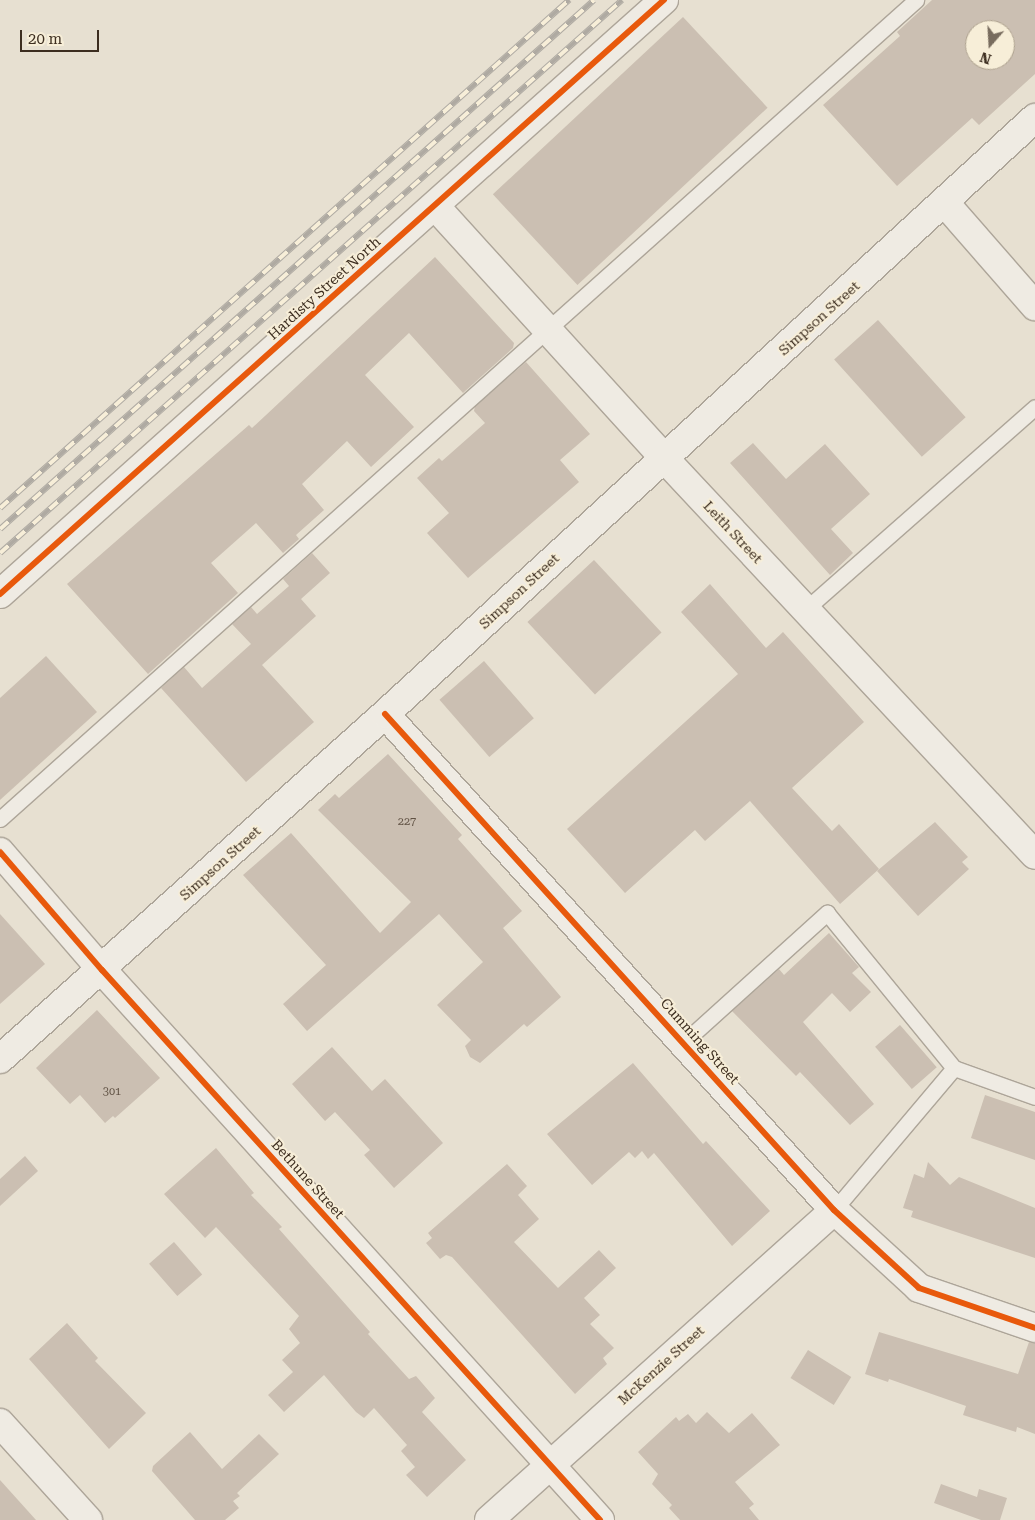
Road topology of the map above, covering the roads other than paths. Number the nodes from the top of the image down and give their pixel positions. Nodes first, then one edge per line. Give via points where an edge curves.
1 (664, 0) edge
2 (916, 0) edge
3 (1035, 118) edge
4 (945, 203) junction
5 (436, 206) junction
6 (1035, 306) edge
7 (546, 328) junction
8 (1035, 407) edge
9 (664, 458) junction
10 (0, 594) edge
11 (806, 609) junction
12 (385, 714) junction
13 (0, 819) edge
14 (0, 852) edge
15 (1035, 855) edge
16 (102, 970) junction
17 (684, 1042) junction
18 (0, 1060) edge
19 (954, 1068) junction
20 (1035, 1097) edge
21 (834, 1210) junction
22 (1035, 1328) edge
23 (0, 1423) edge
24 (549, 1464) junction
25 (88, 1520) edge
26 (489, 1520) edge
27 (600, 1520) edge

1 - 5 street, Hardisty Street North
2 - 7 lane
3 - 4 street, Simpson Street
4 - 6 street
4 - 9 street, Simpson Street
5 - 7 street, Leith Street
5 - 10 street, Hardisty Street North
7 - 9 street, Leith Street
7 - 13 lane
8 - 11 lane
9 - 11 street, Leith Street
9 - 12 street, Simpson Street
11 - 15 street, Leith Street
12 - 16 street, Simpson Street
12 - 17 street, Cumming Street
14 - 16 street, Bethune Street
16 - 18 street, Simpson Street
16 - 24 street, Bethune Street
17 - 19 lane via 827,913
17 - 21 street, Cumming Street
19 - 20 lane
19 - 21 lane
21 - 22 street, Cumming Street via 919,1288
21 - 24 street, McKenzie Street
23 - 25 street
24 - 26 street, McKenzie Street
24 - 27 street, Bethune Street

